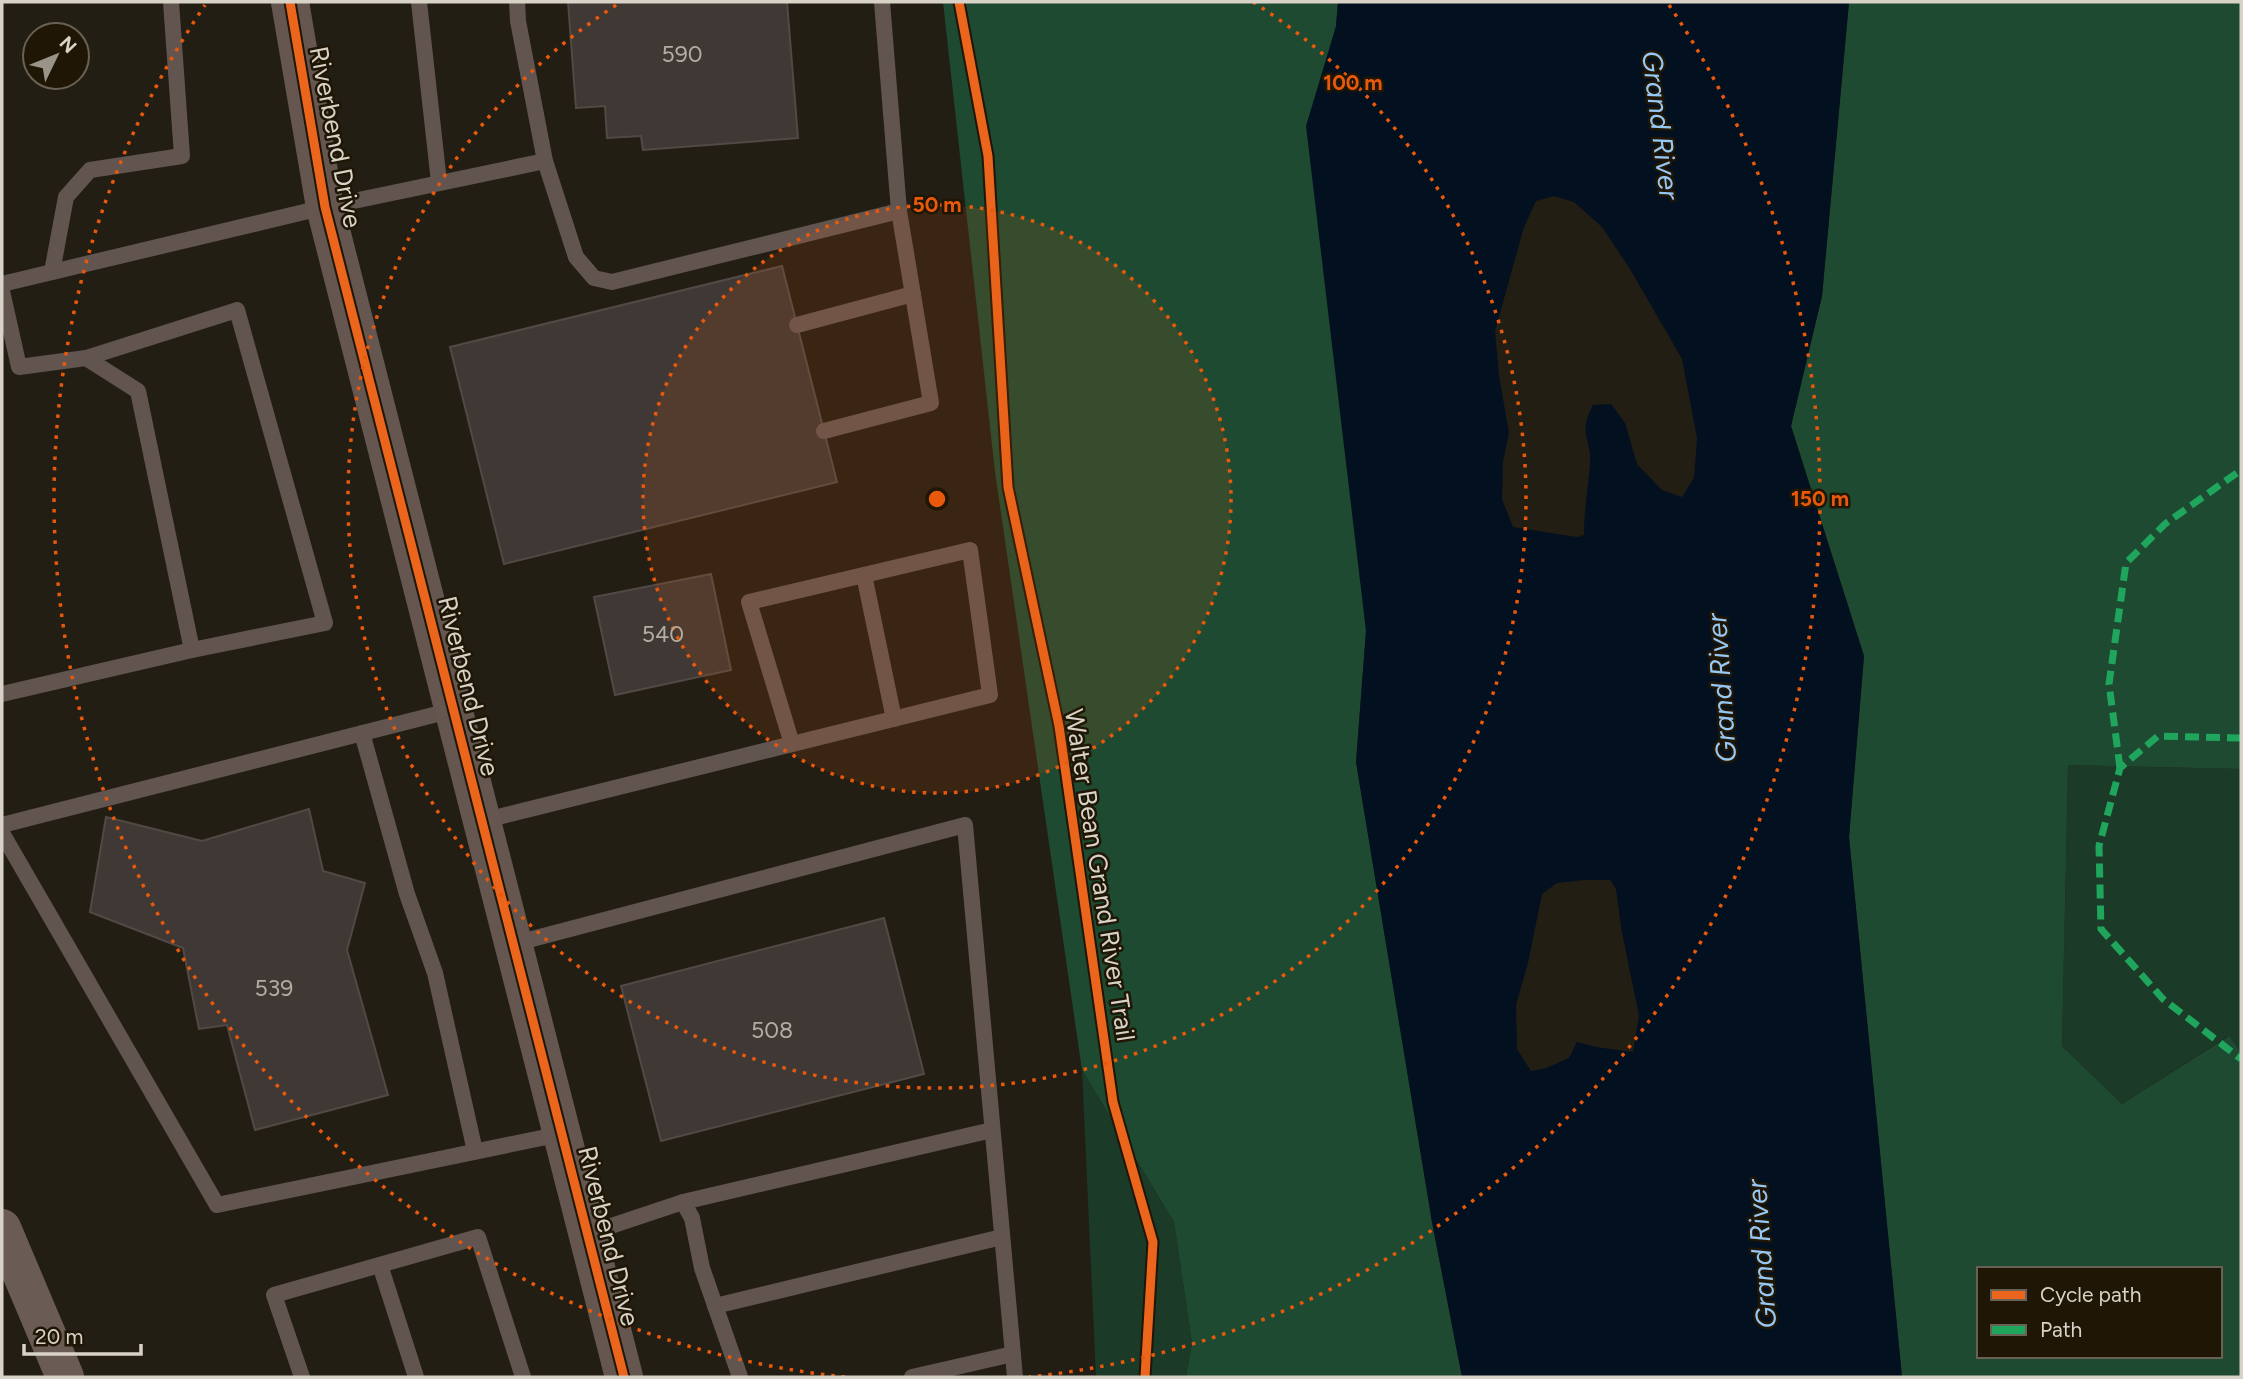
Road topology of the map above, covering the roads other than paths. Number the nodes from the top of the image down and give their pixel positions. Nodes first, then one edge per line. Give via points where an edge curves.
1 (171, 2) edge
2 (290, 2) edge
3 (419, 2) edge
4 (517, 2) edge
5 (881, 2) edge
6 (545, 161) junction
7 (439, 182) junction
8 (325, 207) junction
9 (899, 211) junction
10 (52, 272) junction
11 (2, 284) edge
12 (2, 291) edge
13 (913, 294) junction
14 (797, 325) dead end
15 (86, 358) junction
16 (824, 431) dead end
17 (864, 575) junction
18 (192, 650) junction
19 (2, 694) edge
20 (453, 710) junction
21 (894, 719) junction
22 (362, 733) junction
23 (792, 744) junction
24 (482, 821) junction
25 (2, 825) edge
26 (2, 834) edge
27 (513, 944) junction
28 (992, 1130) junction
29 (561, 1134) junction
30 (475, 1152) junction
31 (683, 1202) junction
32 (2, 1228) edge
33 (587, 1234) junction
34 (1002, 1237) junction
35 (380, 1265) junction
36 (715, 1306) junction
37 (1013, 1354) junction
38 (65, 1377) edge
39 (302, 1377) edge
40 (416, 1377) edge
41 (523, 1377) edge
42 (624, 1377) edge
43 (740, 1377) edge
44 (912, 1377) edge
45 (1015, 1377) edge

1 - 10 lane via 182,156 90,170 66,197
2 - 8 street, Riverbend Drive
3 - 7 lane
4 - 6 lane
5 - 9 lane
6 - 7 lane
6 - 9 lane via 576,257 594,278 611,282
7 - 8 lane
8 - 10 lane
8 - 20 street, Riverbend Drive
9 - 13 lane
10 - 11 lane
12 - 15 lane via 19,367
13 - 14 lane
13 - 16 lane via 931,403
15 - 18 lane via 138,391
15 - 18 lane via 237,310 325,623
17 - 21 lane
17 - 21 lane via 970,550 990,695
17 - 23 lane via 749,602
18 - 19 lane
20 - 22 lane
20 - 24 street, Riverbend Drive
21 - 23 lane
22 - 25 lane
22 - 30 lane via 407,894 435,973
23 - 24 lane
24 - 27 street, Riverbend Drive
26 - 30 lane via 217,1205
27 - 28 lane via 965,825
27 - 29 street, Riverbend Drive
28 - 31 lane
28 - 34 lane
29 - 30 lane
29 - 33 street, Riverbend Drive
31 - 33 lane
31 - 36 lane via 692,1218
32 - 38 highway
33 - 42 street, Riverbend Drive
34 - 36 lane
34 - 37 lane
35 - 39 lane via 274,1294
35 - 40 lane
35 - 41 lane via 478,1237
36 - 43 lane
37 - 44 lane
37 - 45 lane

